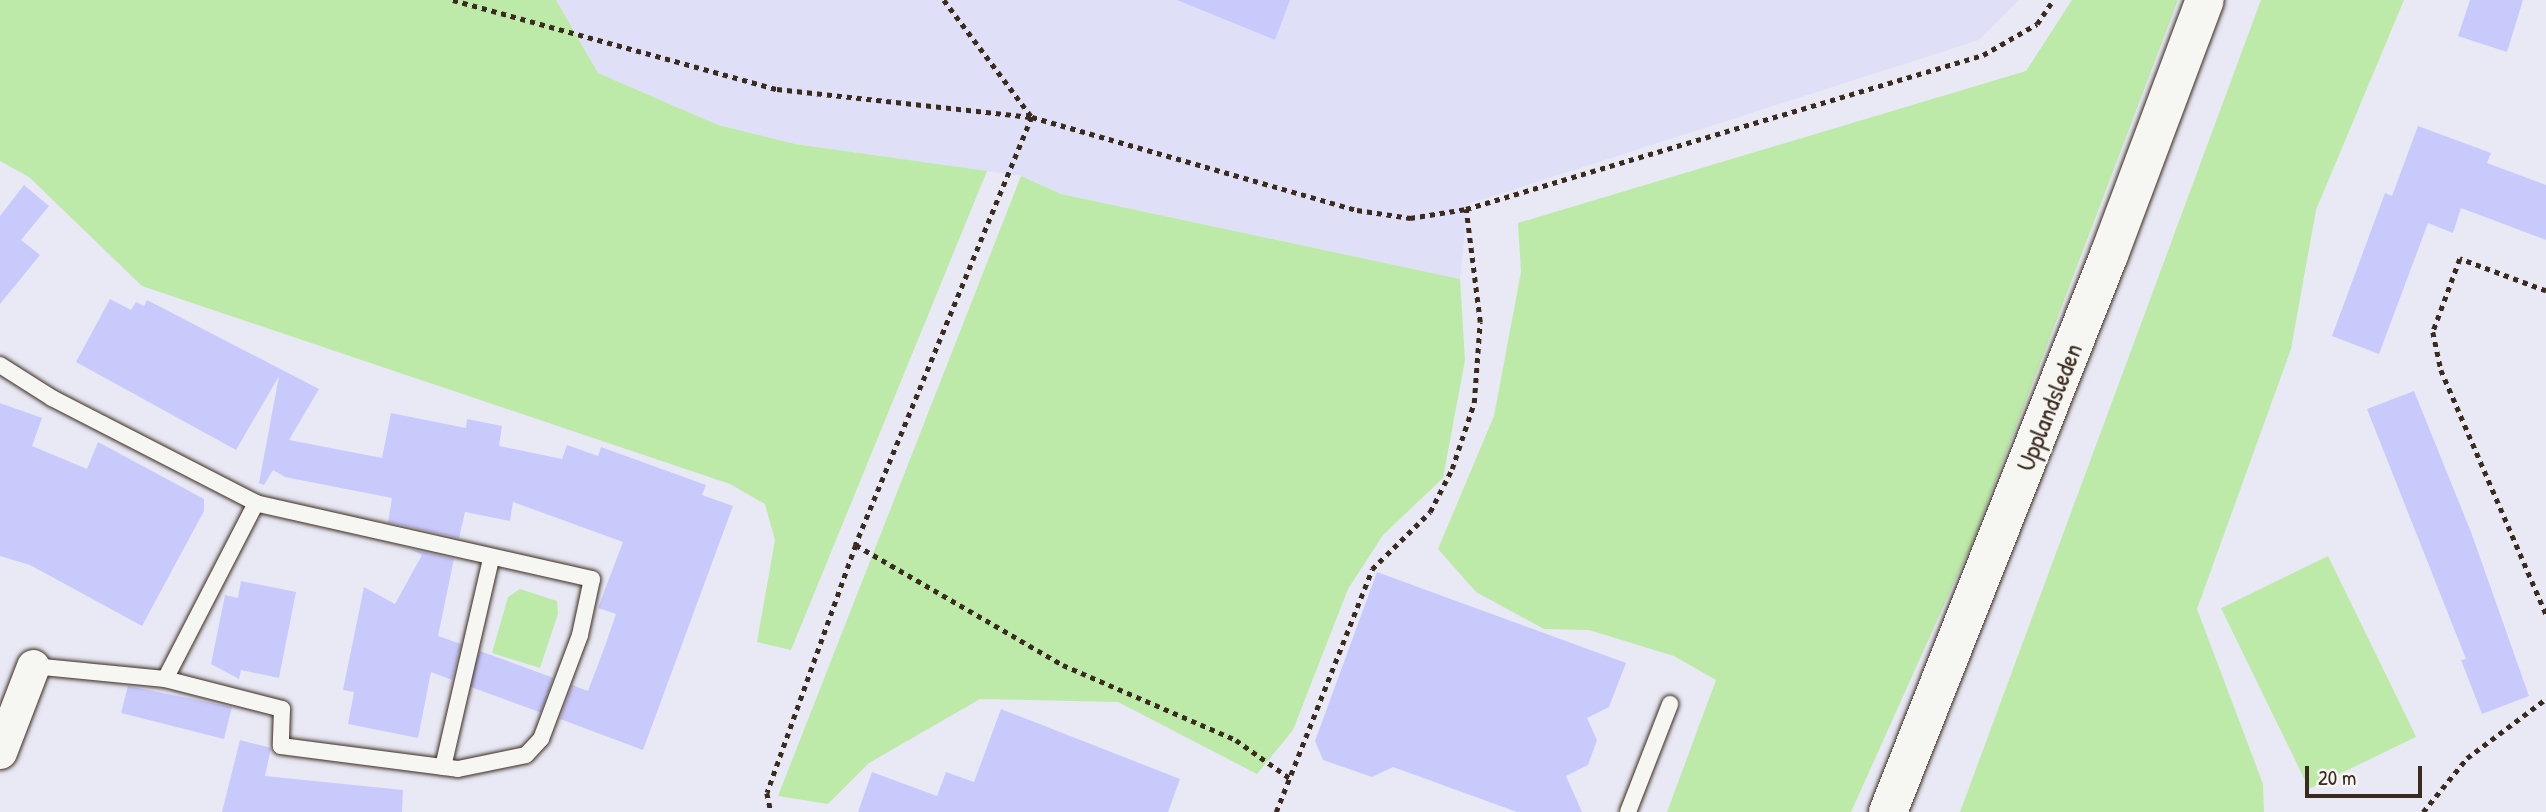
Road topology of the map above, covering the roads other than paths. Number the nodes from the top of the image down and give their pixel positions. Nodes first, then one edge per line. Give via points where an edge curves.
1 (2205, 0) edge
2 (0, 365) edge
3 (256, 503) junction
4 (491, 559) junction
5 (33, 666) joint
6 (165, 679) junction
7 (1670, 704) dead end
8 (0, 752) edge
9 (443, 767) junction
10 (1628, 812) edge
11 (1888, 812) edge

1 - 11 street, Upplandsleden
2 - 3 lane via 52,398
3 - 4 lane
3 - 6 lane
4 - 9 lane
4 - 9 lane via 592,579 580,635 541,739 526,755 458,769
5 - 6 lane
5 - 8 street
6 - 9 lane via 282,709 281,746
7 - 10 lane

